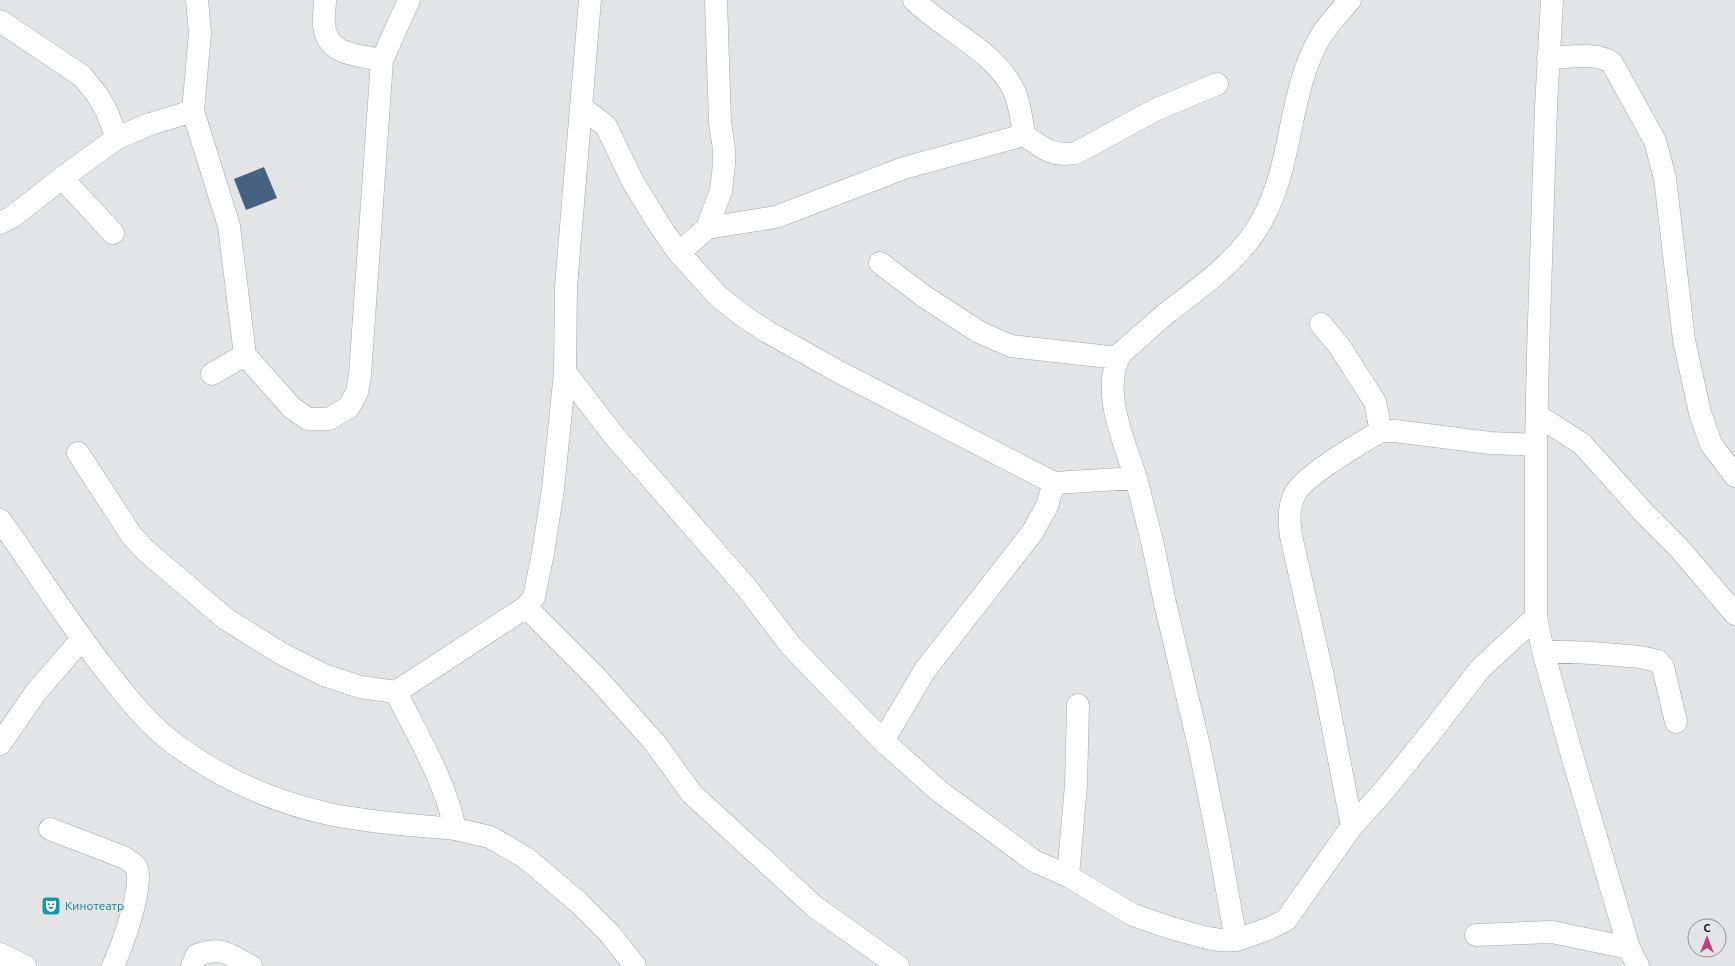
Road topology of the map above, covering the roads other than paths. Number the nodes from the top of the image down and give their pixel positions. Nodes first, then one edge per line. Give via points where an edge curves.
1 (197, 0) edge
2 (325, 0) edge
3 (409, 0) edge
4 (590, 0) edge
5 (716, 0) edge
6 (914, 0) edge
7 (1350, 0) edge
8 (1552, 0) edge
9 (0, 21) edge
10 (1548, 58) junction
11 (382, 60) junction
12 (1217, 84) dead end
13 (581, 107) junction
14 (193, 112) junction
15 (1024, 135) junction
16 (117, 138) junction
17 (62, 178) junction
18 (4, 216) edge
19 (707, 228) junction
20 (113, 233) dead end
21 (679, 253) junction
22 (880, 263) dead end
23 (1321, 324) dead end
24 (245, 356) junction
25 (1118, 358) junction
26 (565, 372) junction
27 (212, 374) dead end
28 (1537, 415) junction
29 (1381, 431) junction
30 (1536, 445) junction
31 (78, 452) dead end
32 (1735, 476) edge
33 (1136, 478) junction
34 (1054, 482) junction
35 (0, 520) edge
36 (526, 607) junction
37 (1735, 614) edge
38 (1536, 617) junction
39 (82, 639) junction
40 (1543, 651) junction
41 (396, 692) junction
42 (1078, 705) dead end
43 (1676, 722) dead end
44 (883, 740) junction
45 (0, 744) edge
46 (1352, 826) junction
47 (455, 829) junction
48 (50, 830) dead end
49 (1068, 876) junction
50 (1476, 935) dead end
51 (1236, 940) junction
52 (0, 954) edge
53 (1633, 957) edge
54 (25, 966) edge
55 (113, 966) edge
56 (192, 966) edge
57 (251, 966) edge
58 (635, 966) edge
59 (898, 966) edge

1 - 14 main road via 200,33
2 - 11 main road via 324,25 328,41 339,51
3 - 11 main road
4 - 13 main road
5 - 19 main road via 724,164 721,191
6 - 15 main road via 995,64 1014,91
7 - 25 main road via 1318,40 1307,67 1276,189 1263,219 1250,240 1215,277 1167,313
8 - 10 main road
9 - 16 main road via 82,76 98,96
10 - 28 main road
10 - 32 main road via 1594,56 1605,58 1612,63 1655,142 1665,178 1684,340 1700,414 1711,444
11 - 24 main road via 361,367 357,392 349,407 329,419 308,419 292,408
12 - 15 main road via 1155,110 1076,152 1050,152
13 - 21 main road via 606,126 633,182
13 - 26 main road via 566,287
14 - 16 main road via 150,124
14 - 24 main road via 229,226
15 - 19 main road via 904,168 776,217
16 - 17 main road
17 - 18 main road
17 - 20 main road
19 - 21 main road
21 - 34 main road via 719,297 766,331 839,372
22 - 25 main road via 925,297 979,332 1011,346
23 - 29 main road via 1340,347 1375,402
24 - 27 main road
25 - 33 main road via 1112,384 1115,411
26 - 36 main road via 553,489 543,553 534,597
26 - 44 main road via 615,437 746,587 791,646
28 - 30 main road
28 - 37 main road via 1582,444 1679,548
29 - 30 main road via 1490,443
29 - 46 main road via 1307,478 1296,492 1289,518
30 - 38 main road
31 - 41 main road via 132,536 226,619 282,654 324,675 360,687
33 - 34 main road
33 - 51 main road via 1200,750
34 - 44 main road via 1047,506 1032,533 925,670
35 - 39 main road
36 - 41 main road
36 - 59 main road via 595,676 650,737 692,794 816,907
38 - 40 main road
38 - 46 main road via 1480,669
39 - 45 main road via 36,692
39 - 47 main road via 145,717 175,744 212,769 244,786 305,808 330,814
40 - 43 main road via 1593,653 1658,661 1663,667
40 - 53 main road via 1572,759
41 - 47 main road via 444,788 451,806
42 - 49 main road via 1076,785
44 - 49 main road via 939,791 978,821 1034,861
46 - 51 main road via 1286,920
47 - 58 main road via 490,837 526,858 578,902 610,934
48 - 55 main road via 123,856 136,869 138,884
49 - 51 main road via 1133,915 1207,938
50 - 53 main road via 1552,932
52 - 54 main road
56 - 57 main road via 197,955 220,950

